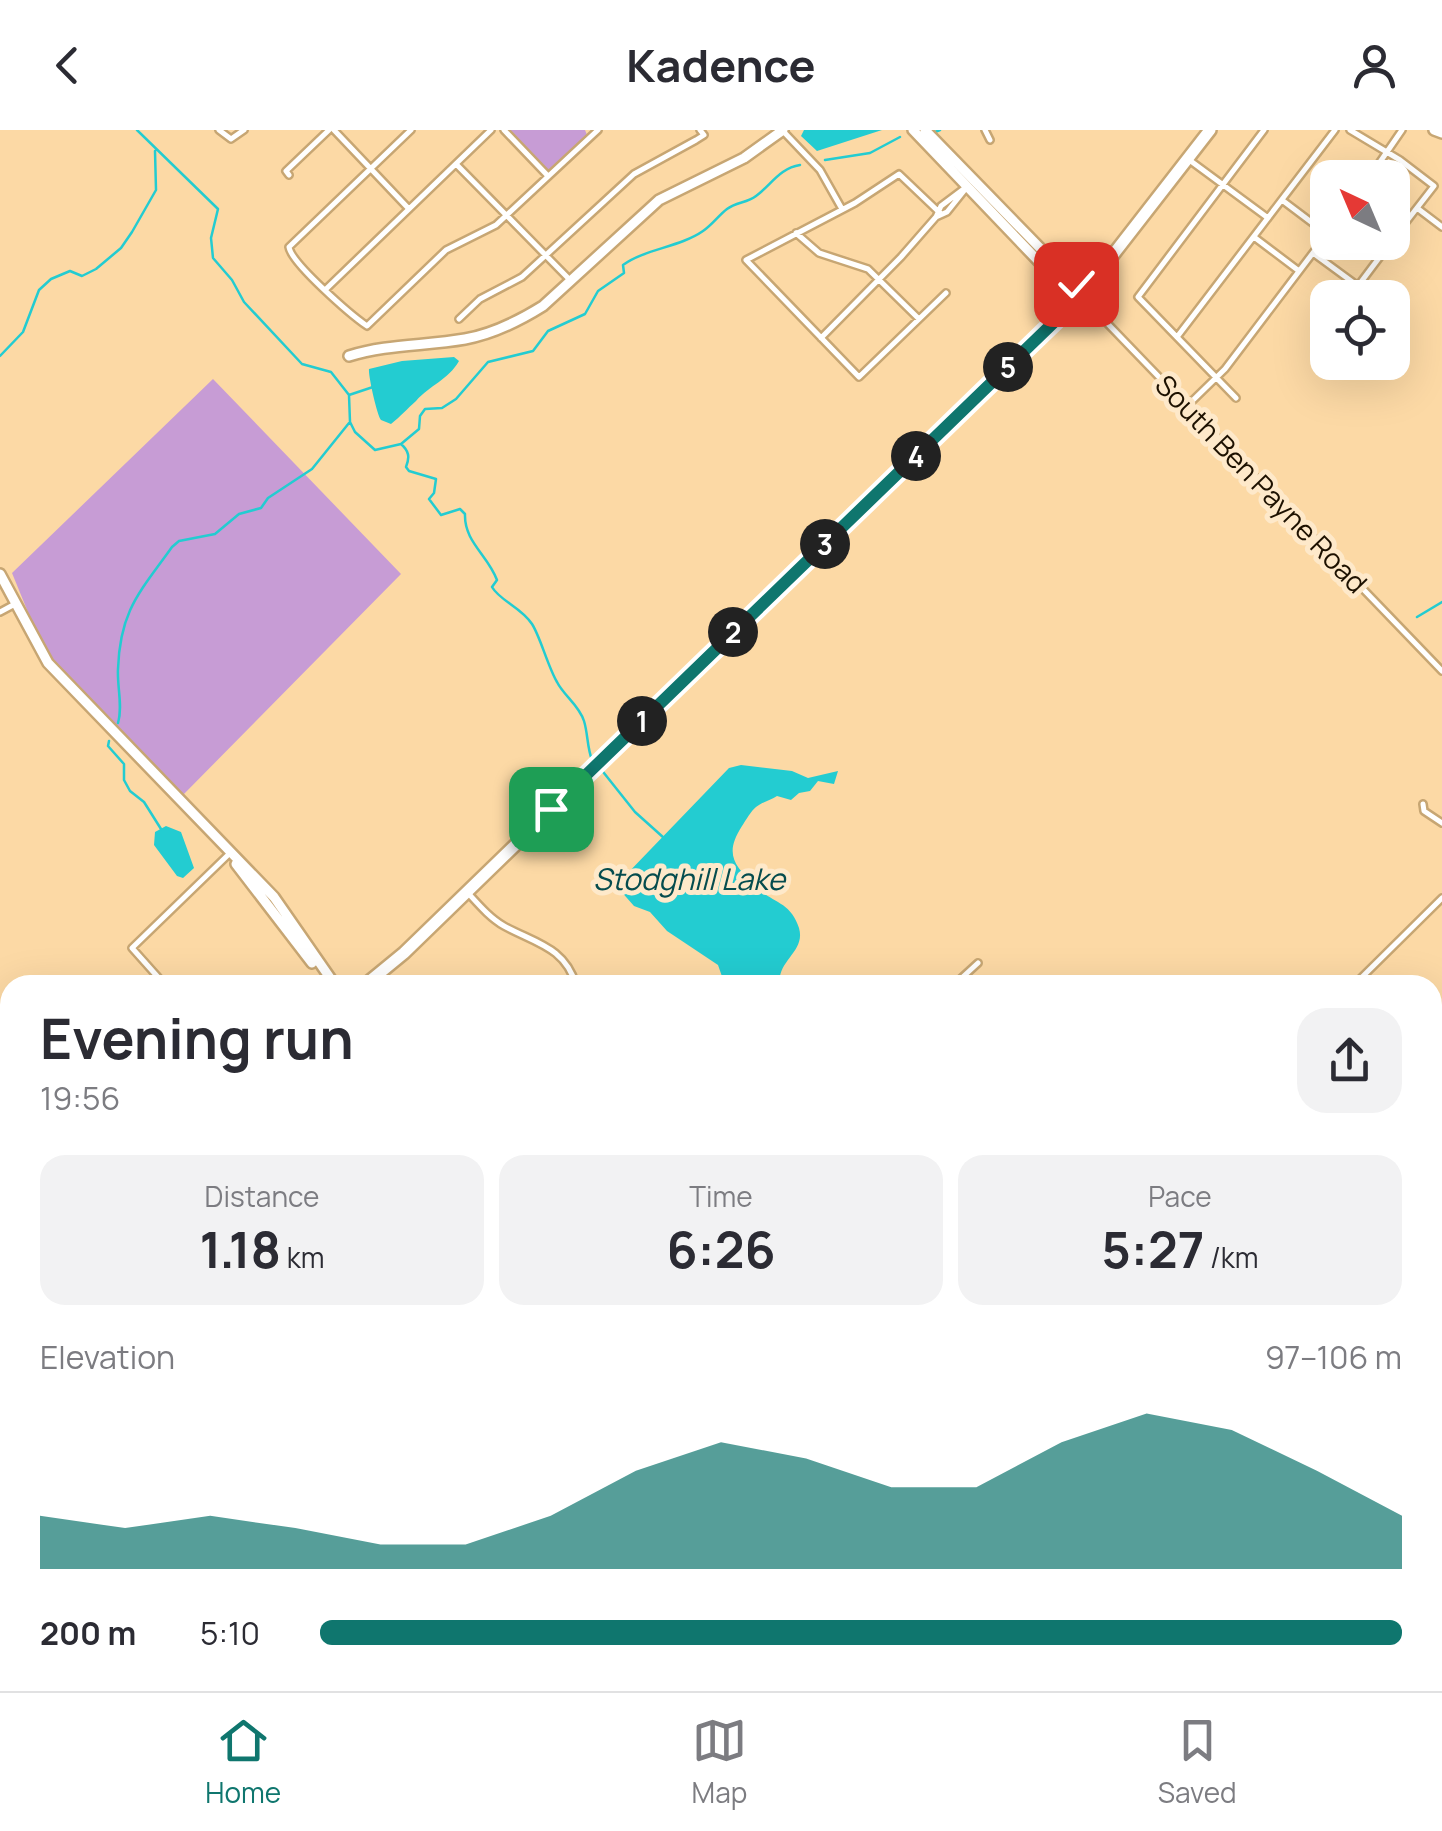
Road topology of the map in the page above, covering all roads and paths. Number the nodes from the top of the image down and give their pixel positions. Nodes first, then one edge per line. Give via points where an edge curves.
1 (219, 130) edge
2 (244, 130) edge
3 (332, 130) edge
4 (411, 130) edge
5 (491, 130) edge
6 (504, 130) edge
7 (782, 130) edge
8 (985, 130) edge
9 (1210, 130) edge
10 (1264, 130) edge
11 (1334, 130) edge
12 (1350, 130) edge
13 (1402, 130) edge
14 (1434, 130) edge
15 (594, 131) edge
16 (702, 132) edge
17 (922, 132) edge
18 (1442, 132) edge
19 (990, 140) dead end
20 (1388, 153) junction
21 (1188, 159) junction
22 (1383, 160) edge
23 (456, 164) junction
24 (371, 168) junction
25 (289, 175) dead end
26 (548, 176) junction
27 (971, 184) junction
28 (1223, 184) junction
29 (1282, 200) junction
30 (1417, 208) junction
31 (409, 209) junction
32 (842, 209) junction
33 (507, 214) junction
34 (939, 214) junction
35 (1410, 217) edge
36 (1268, 218) junction
37 (1310, 221) edge
38 (1442, 227) edge
39 (796, 233) junction
40 (1254, 237) junction
41 (546, 256) junction
42 (1310, 256) edge
43 (1324, 260) edge
44 (1378, 260) edge
45 (1299, 271) junction
46 (879, 279) junction
47 (1350, 280) edge
48 (1363, 280) edge
49 (571, 282) junction
50 (325, 290) junction
51 (946, 293) dead end
52 (1081, 296) junction
53 (458, 319) dead end
54 (919, 319) junction
55 (1177, 337) junction
56 (820, 338) junction
57 (349, 356) dead end
58 (1216, 378) junction
59 (1236, 398) dead end
60 (1187, 406) junction
61 (0, 574) edge
62 (14, 604) junction
63 (0, 612) edge
64 (1442, 671) edge
65 (1422, 804) dead end
66 (1442, 822) edge
67 (229, 854) junction
68 (466, 892) junction
69 (1442, 898) edge
70 (978, 962) dead end
71 (157, 975) edge
72 (324, 975) edge
73 (377, 975) edge
74 (572, 975) edge
75 (964, 975) edge
76 (1364, 975) edge

1 - 2 street via 231,139
3 - 24 street
3 - 25 street
4 - 24 street
5 - 23 street
6 - 26 street
7 - 32 street via 820,170
7 - 49 street via 744,158 659,200
8 - 19 street
9 - 21 main road
10 - 28 street
11 - 29 street
12 - 20 street
13 - 20 street
14 - 18 street
15 - 26 street
16 - 41 street via 634,174
17 - 27 street
20 - 22 street
20 - 30 street via 1434,186
21 - 28 street
21 - 52 main road
23 - 31 street
23 - 33 street
24 - 31 street
24 - 50 street via 288,250
26 - 33 street
27 - 34 street
27 - 52 street
28 - 36 street
28 - 55 street via 1138,296
29 - 36 street
29 - 37 street
30 - 35 street
30 - 38 street
31 - 50 street
32 - 34 street via 899,174
32 - 39 street
33 - 41 street
33 - 50 street via 442,254 367,326
34 - 46 street
36 - 40 street
39 - 46 street via 820,253 856,263
39 - 56 street via 746,260
40 - 45 street
40 - 55 street
41 - 49 street
41 - 53 street
42 - 45 street
43 - 47 street
44 - 48 street
45 - 58 street
46 - 54 street
46 - 56 street
49 - 57 street via 543,306 487,334
51 - 54 street
52 - 60 street, South Ben Payne Road
52 - 68 main road
54 - 56 street via 859,377
55 - 58 street
58 - 59 street
58 - 60 street
60 - 64 street, South Ben Payne Road
61 - 62 street
62 - 63 street
62 - 67 street via 48,663
65 - 66 street
67 - 71 street via 132,948
67 - 72 street
68 - 73 main road
68 - 74 street via 494,920 551,948
69 - 76 street
70 - 75 street

